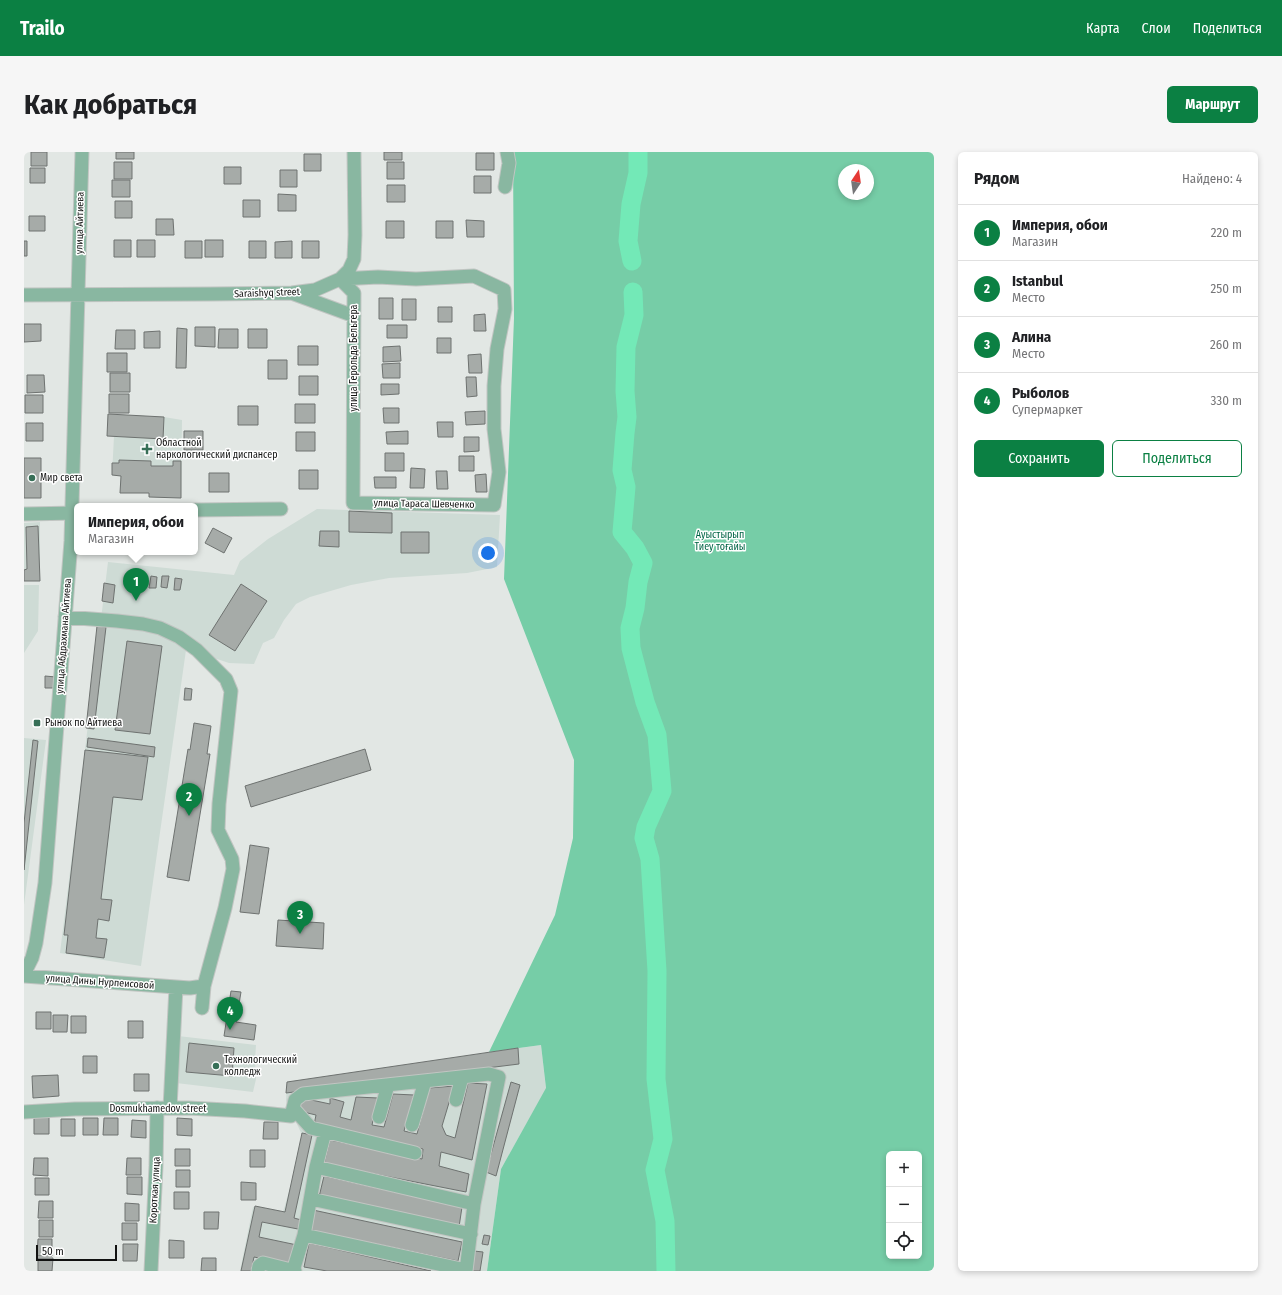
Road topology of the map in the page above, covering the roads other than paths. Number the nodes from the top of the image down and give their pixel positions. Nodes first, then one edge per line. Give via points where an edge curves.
1 (82, 152) edge
2 (354, 152) edge
3 (507, 152) edge
4 (506, 187) dead end
5 (340, 279) junction
6 (292, 293) junction
7 (78, 294) junction
8 (24, 295) edge
9 (354, 316) junction
10 (353, 502) joint
11 (75, 503) edge
12 (494, 505) joint
13 (281, 509) dead end
14 (198, 510) edge
15 (74, 513) edge
16 (24, 514) edge
17 (74, 523) edge
18 (65, 616) junction
19 (24, 975) edge
20 (204, 986) junction
21 (176, 987) junction
22 (202, 1008) dead end
23 (462, 1077) junction
24 (425, 1081) junction
25 (388, 1085) junction
26 (456, 1100) dead end
27 (164, 1108) junction
28 (24, 1112) edge
29 (292, 1112) junction
30 (379, 1117) dead end
31 (412, 1126) dead end
32 (325, 1132) junction
33 (416, 1153) dead end
34 (316, 1166) junction
35 (311, 1200) junction
36 (474, 1204) junction
37 (471, 1234) junction
38 (304, 1235) junction
39 (151, 1271) edge
40 (258, 1271) edge
41 (294, 1271) edge
42 (466, 1271) edge

1 - 7 street, улица Айтиева
2 - 5 street via 354,259 349,270
3 - 4 street via 509,163
5 - 6 street, Saraishyq street via 315,290
5 - 9 street, улица Герольда Бельгера via 354,293
5 - 12 street, Saraishyq street via 474,276 504,290 505,309 497,349 494,386 494,430 499,472
6 - 7 street, Saraishyq street
6 - 9 street
7 - 8 street, Saraishyq street
7 - 11 street, улица Абдрахмана Айтиева
9 - 10 street, улица Герольда Бельгера
10 - 12 street, улица Тараса Шевченко
13 - 14 street
15 - 16 street
17 - 18 street, улица Абдрахмана Айтиева
18 - 19 street, улица Абдрахмана Айтиева via 45,882 36,943
18 - 20 street via 160,628 198,650 226,679 231,691 218,830 232,859 233,868
19 - 21 street, улица Дины Нурпеисовой
20 - 21 street, улица Дины Нурпеисовой
20 - 22 street
21 - 27 street, Короткая улица
23 - 24 street
23 - 26 street
23 - 36 street via 489,1074 499,1077
24 - 25 street
24 - 31 street
25 - 29 street via 303,1094 295,1100
25 - 30 street
27 - 28 street, Dosmukhamedov street
27 - 29 street, Dosmukhamedov street
27 - 39 street, Короткая улица via 156,1166
29 - 32 street via 311,1128
32 - 33 street
32 - 34 street
34 - 35 street
34 - 36 street
35 - 37 street
35 - 38 street
36 - 37 street
37 - 42 street
38 - 41 street
38 - 42 street
40 - 41 street via 263,1263

